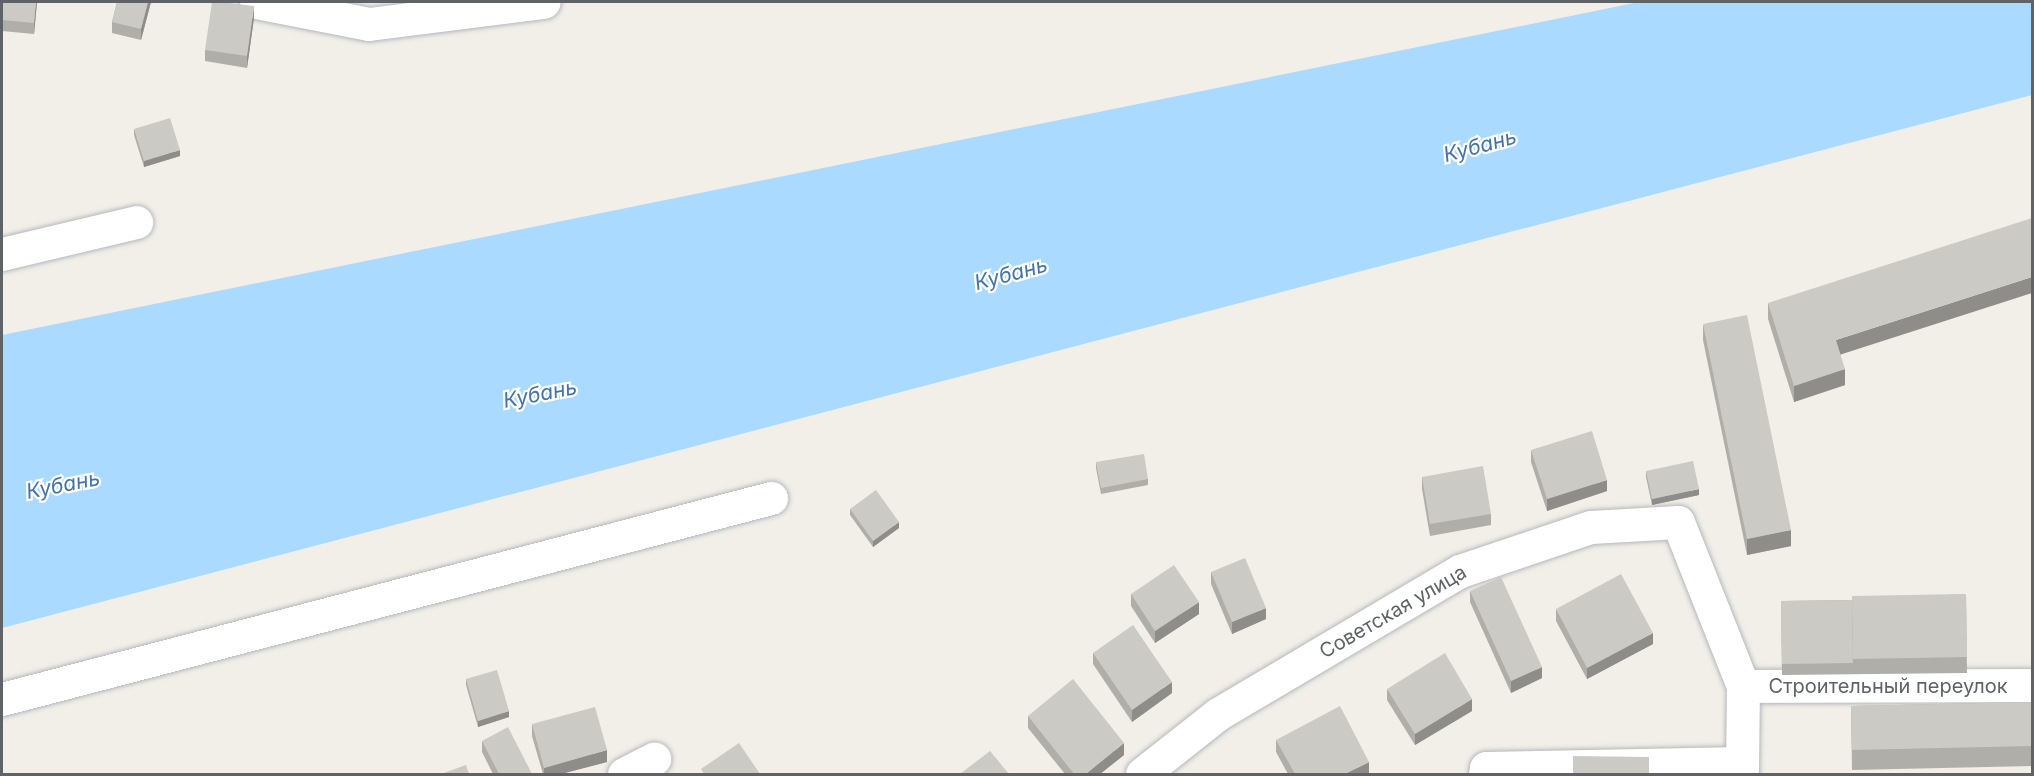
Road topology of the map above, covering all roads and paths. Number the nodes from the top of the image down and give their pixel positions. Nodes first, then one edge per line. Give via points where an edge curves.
1 (256, 2) edge
2 (544, 2) edge
3 (136, 222) dead end
4 (2, 254) edge
5 (771, 498) dead end
6 (2032, 685) edge
7 (1743, 686) junction
8 (2, 699) edge
9 (654, 759) dead end
10 (1742, 769) edge
11 (624, 774) edge
12 (1142, 774) edge
13 (1485, 774) edge

1 - 2 street via 369,24
3 - 4 street
5 - 8 street
6 - 7 street, Строительный переулок
7 - 10 street
7 - 12 street, Советская улица via 1678,522 1591,527 1460,571 1218,714
9 - 11 street
10 - 13 street via 1486,768

